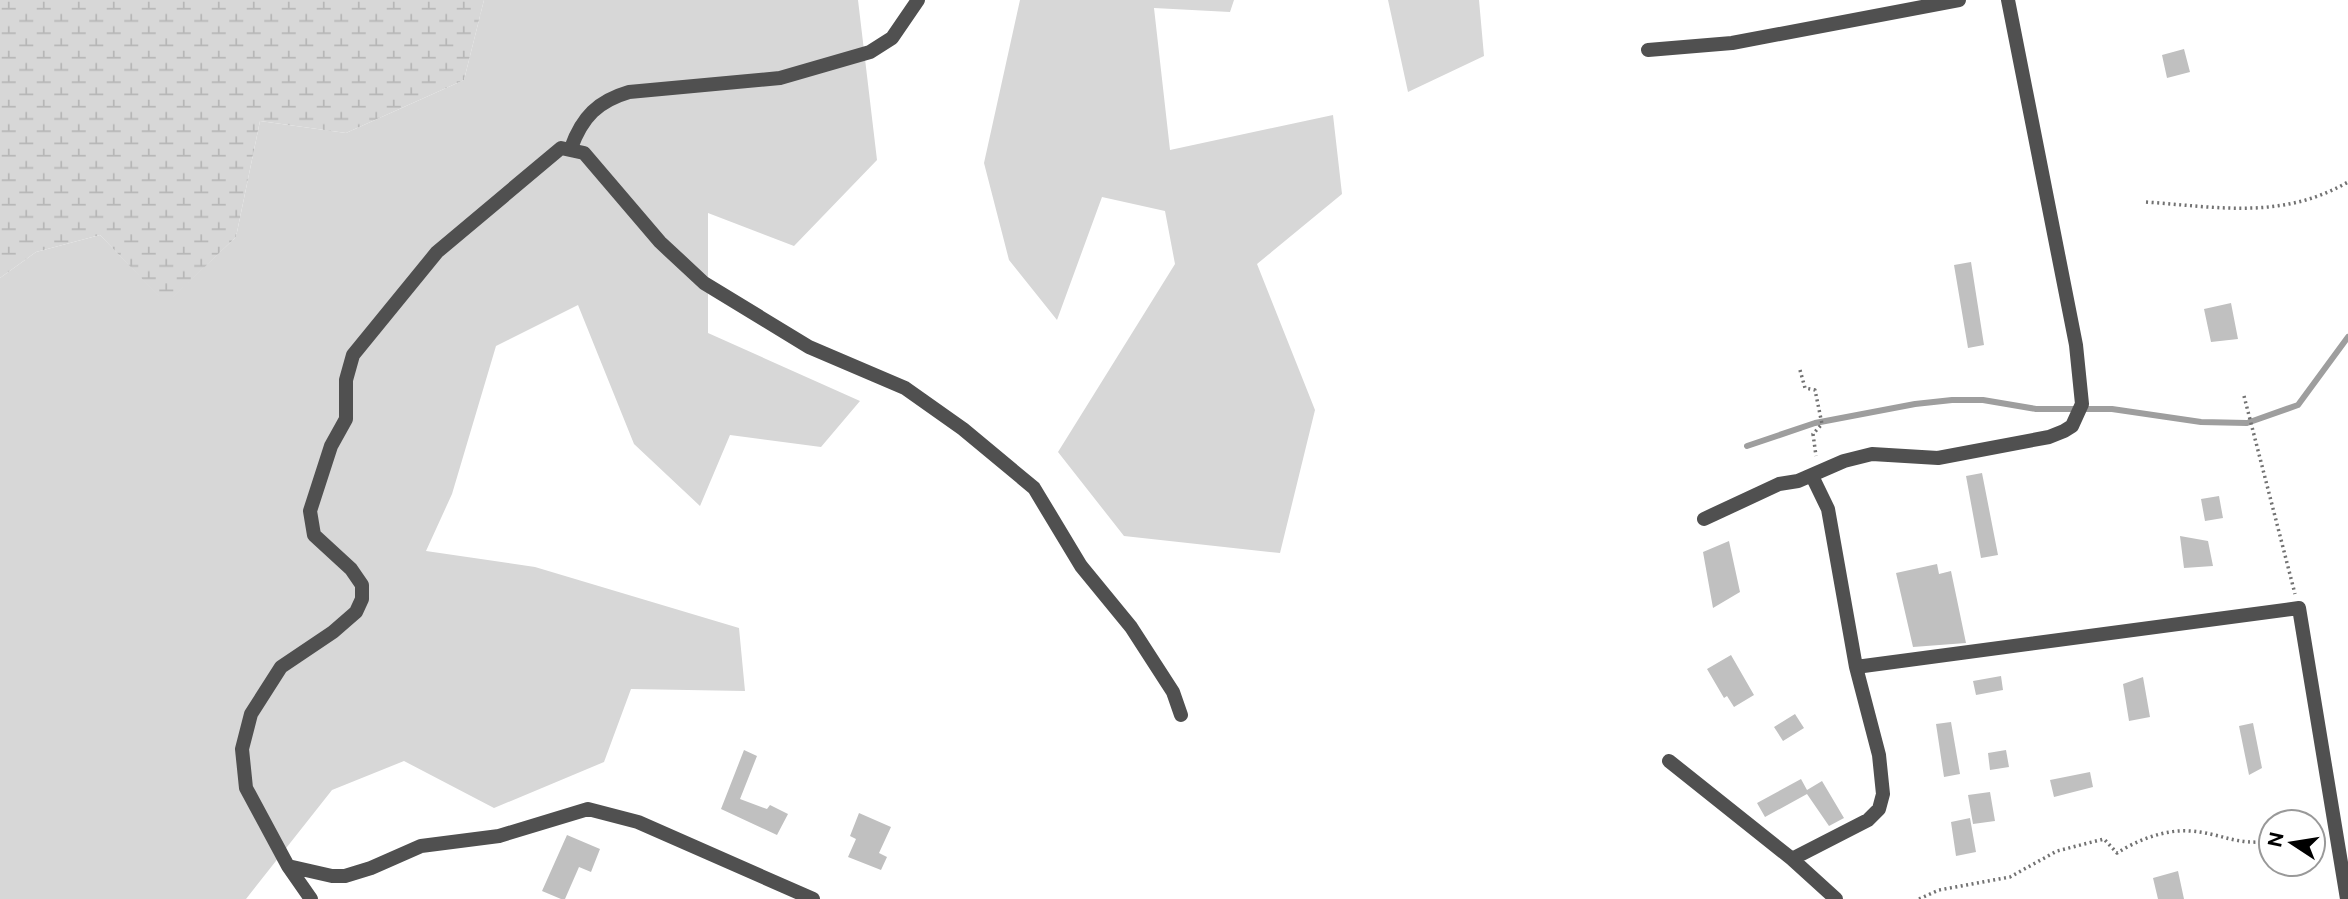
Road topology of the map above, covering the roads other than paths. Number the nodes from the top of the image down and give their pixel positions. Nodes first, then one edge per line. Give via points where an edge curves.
1 (918, 0) edge
2 (1959, 0) edge
3 (2008, 0) edge
4 (1648, 50) dead end
5 (571, 148) junction
6 (1812, 475) junction
7 (1704, 519) dead end
8 (1856, 667) junction
9 (1181, 715) dead end
10 (1669, 761) dead end
11 (1792, 859) junction
12 (288, 866) junction
13 (311, 899) edge
14 (813, 899) edge
15 (1836, 899) edge
16 (2347, 899) edge

1 - 5 street via 892,38 870,52 779,78 629,92 605,100 591,111
2 - 4 street via 1732,43
3 - 6 street via 2076,345 2081,409 2072,426 2049,437 1938,458 1872,454
5 - 9 street via 584,153 660,242 704,283 809,347 905,388 1034,488 1080,566 1131,627 1173,692
5 - 12 street via 550,155 437,252 353,355 346,380 346,419 331,446 310,511 314,535 351,569 362,585 362,599 356,612 333,632 281,667 251,714 242,748 246,788
6 - 7 street via 1779,484
6 - 8 street via 1828,509
8 - 11 street via 1879,755 1883,794 1879,809 1851,831
8 - 16 street via 2299,608
10 - 11 street
11 - 15 street
12 - 13 street
12 - 14 street via 345,876 421,846 499,836 588,809 638,822

